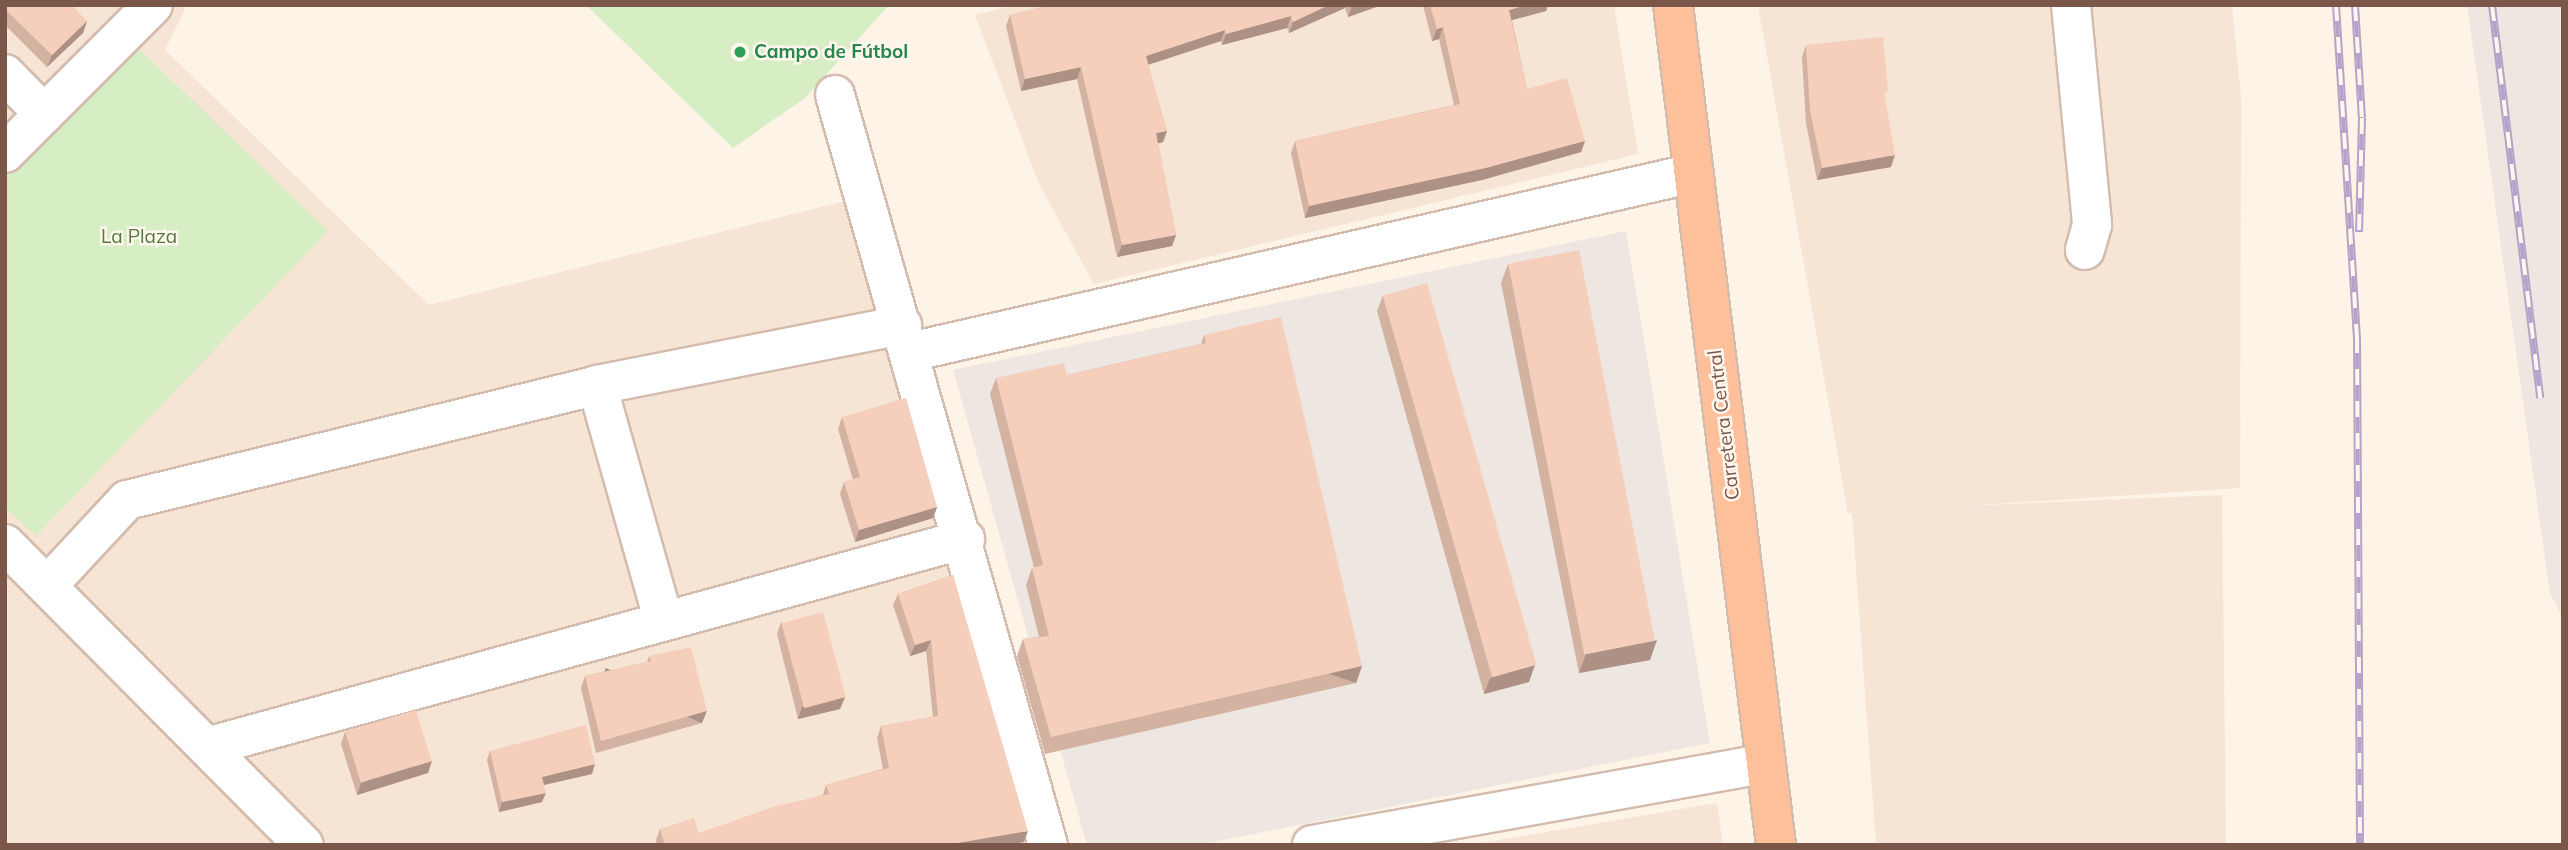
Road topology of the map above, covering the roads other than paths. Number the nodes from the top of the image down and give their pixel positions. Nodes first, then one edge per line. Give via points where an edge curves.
1 (153, 5) edge
2 (1673, 5) edge
3 (2071, 5) edge
4 (5, 74) edge
5 (835, 95) dead end
6 (44, 114) junction
7 (5, 153) edge
8 (1693, 173) junction
9 (2085, 250) dead end
10 (906, 339) junction
11 (597, 385) junction
12 (965, 539) junction
13 (5, 544) edge
14 (48, 585) junction
15 (664, 621) junction
16 (211, 746) junction
17 (1766, 763) junction
18 (304, 845) edge
19 (1048, 845) edge
20 (1312, 845) edge
21 (1776, 845) edge

1 - 6 street
2 - 8 highway, Carretera Central
3 - 9 street via 2092,225
4 - 6 street
5 - 10 street
6 - 7 street
8 - 10 street
8 - 17 highway, Carretera Central
10 - 11 street
10 - 12 street
11 - 14 street via 127,500
11 - 15 street
12 - 15 street
12 - 19 street
13 - 14 street
14 - 16 street
15 - 16 street
16 - 18 street
17 - 20 street
17 - 21 highway, Carretera Central

